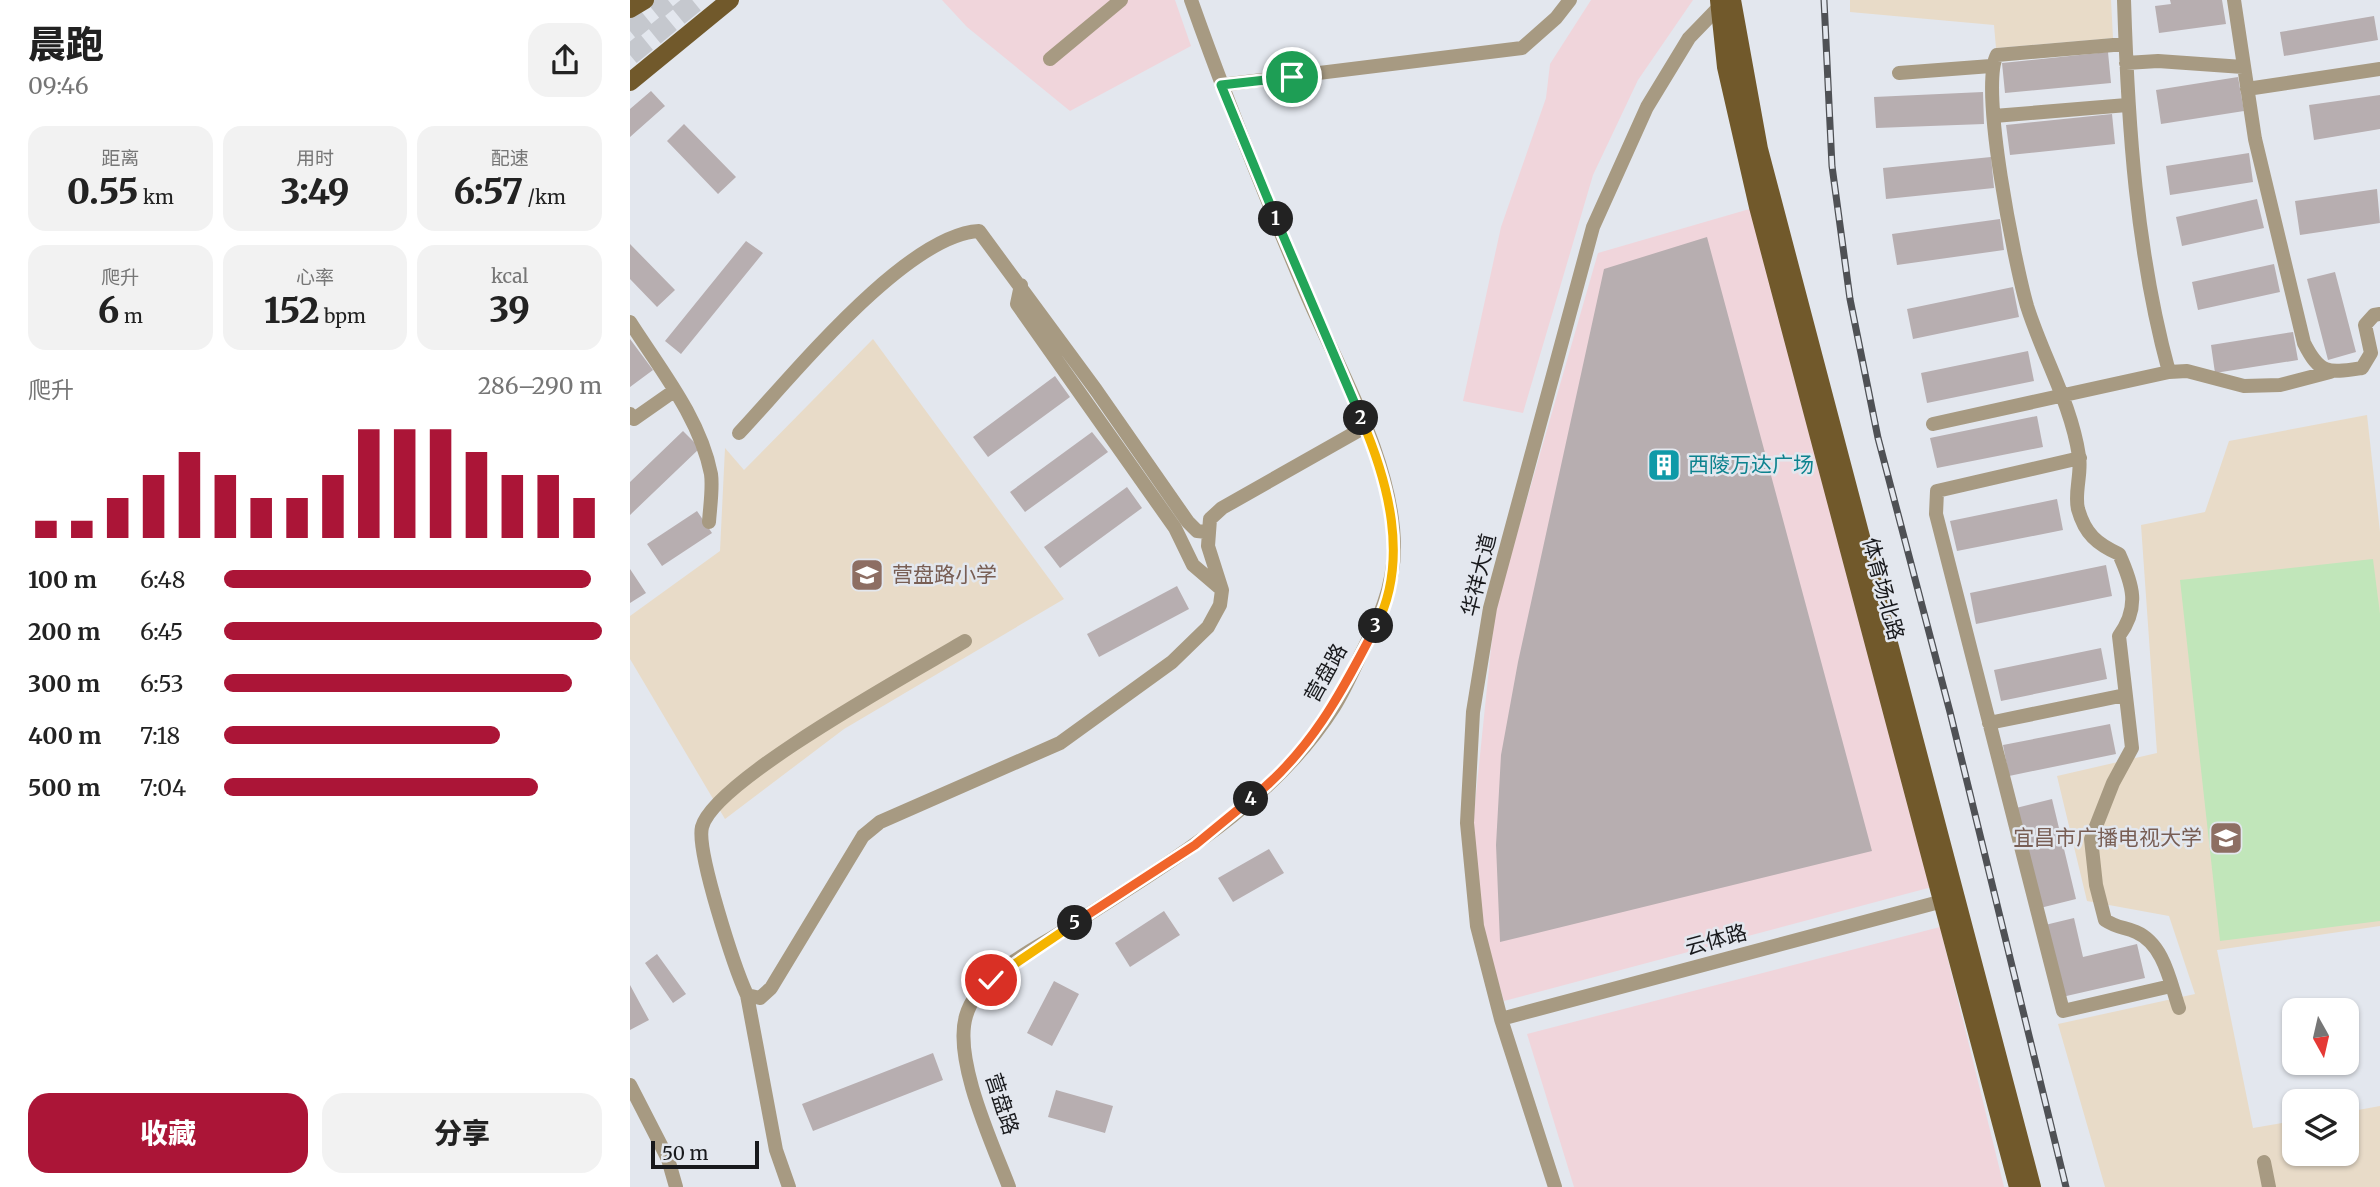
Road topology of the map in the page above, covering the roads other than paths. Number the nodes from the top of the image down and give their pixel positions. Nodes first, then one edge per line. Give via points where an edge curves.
1 (645, 0) edge
2 (730, 0) edge
3 (1121, 0) edge
4 (1191, 0) edge
5 (1570, 0) edge
6 (2124, 0) edge
7 (2234, 0) edge
8 (1723, 2) edge
9 (630, 9) edge
10 (2125, 44) junction
11 (1050, 59) dead end
12 (2126, 63) junction
13 (1991, 66) junction
14 (2244, 67) junction
15 (2380, 69) edge
16 (1899, 73) dead end
17 (630, 82) edge
18 (1221, 85) junction
19 (2247, 89) junction
20 (2127, 105) junction
21 (1994, 116) junction
22 (1021, 285) junction
23 (2380, 314) edge
24 (630, 322) edge
25 (2169, 372) junction
26 (2330, 372) junction
27 (674, 391) junction
28 (2063, 396) junction
29 (630, 414) edge
30 (1933, 424) dead end
31 (1364, 427) junction
32 (738, 433) dead end
33 (2080, 458) junction
34 (709, 522) dead end
35 (1207, 532) junction
36 (1222, 590) junction
37 (965, 642) dead end
38 (2125, 695) junction
39 (1989, 723) junction
40 (1943, 901) junction
41 (2171, 986) junction
42 (747, 995) junction
43 (2179, 1008) dead end
44 (1501, 1019) junction
45 (630, 1085) edge
46 (2264, 1162) dead end
47 (676, 1187) edge
48 (789, 1187) edge
49 (1009, 1187) edge
50 (1555, 1187) edge
51 (2018, 1187) edge
52 (2032, 1187) edge
53 (2269, 1187) edge

1 - 9 main road
2 - 17 main road
3 - 11 street
4 - 18 street, 营盘路
5 - 18 street via 1522,48
6 - 10 street
7 - 14 street
8 - 40 main road, 体育场北路 via 1727,68 1758,207
8 - 44 street, 华祥大道 via 1689,38 1647,107 1593,227 1490,608 1473,712 1467,823 1477,926
8 - 52 main road, 体育场北路
10 - 12 street
10 - 13 street via 1997,55
12 - 14 street
12 - 20 street
13 - 16 street
13 - 21 street
14 - 19 street
15 - 19 street
18 - 31 street, 营盘路
19 - 26 street via 2304,343 2314,363
20 - 21 street
20 - 25 street via 2151,306
21 - 28 street via 2014,252 2028,307
22 - 32 street via 979,232 963,232 919,254 862,303
22 - 35 street via 1188,523 1196,531
22 - 36 street via 1017,304 1174,528 1193,565
23 - 26 street via 2365,325 2371,353 2362,368
24 - 27 street
25 - 26 street via 2188,371 2244,386 2280,385
25 - 28 street
27 - 29 street via 634,419
27 - 34 street via 699,437 711,475
28 - 30 street
28 - 33 street
31 - 35 street via 1222,508 1210,519
31 - 49 street, 营盘路 via 1385,485 1394,551 1380,619 1334,707 1269,785 1195,845 1017,961 975,995 965,1018 964,1046 974,1095
33 - 38 street via 2078,508 2095,543 2119,554 2132,582 2132,619 2119,636
33 - 39 street via 1937,491 1936,514
35 - 36 street
36 - 42 street via 1208,627 1172,662 1104,713 1060,743 930,799 863,836 771,988 760,998
37 - 42 street via 772,758 715,805 702,826 702,847
38 - 39 street
38 - 41 street via 2132,748 2091,839 2096,885 2105,920 2120,930 2136,932 2158,950
39 - 41 street via 2063,1011
40 - 44 street, 云体路
40 - 51 main road, 体育场北路
41 - 43 street
42 - 48 street via 776,1150
44 - 50 street, 华祥大道
45 - 47 street via 668,1159
46 - 53 street

